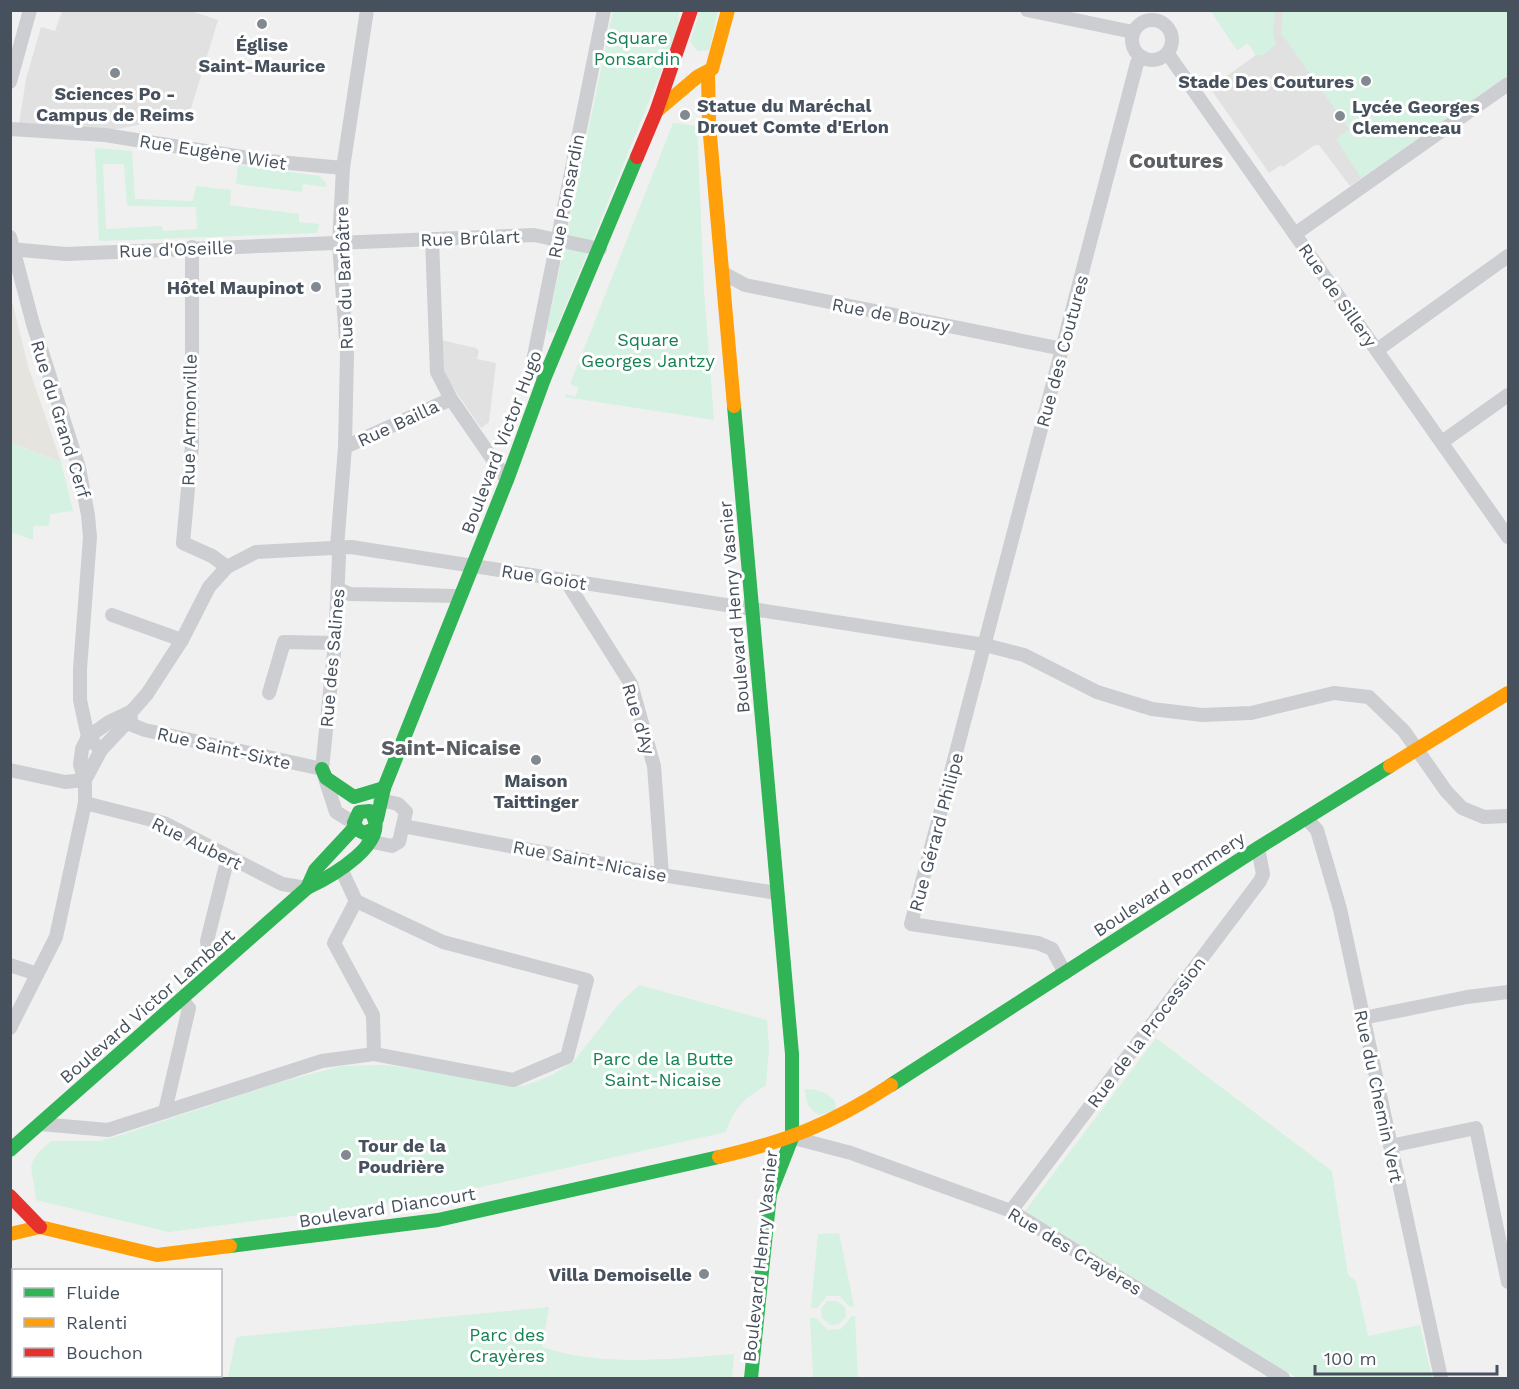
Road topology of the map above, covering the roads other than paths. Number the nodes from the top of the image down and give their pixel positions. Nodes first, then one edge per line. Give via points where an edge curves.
1 (30, 10) edge
2 (367, 10) edge
3 (603, 10) edge
4 (691, 10) edge
5 (728, 10) edge
6 (1027, 10) edge
7 (1157, 15) edge
8 (685, 30) junction
9 (1133, 32) junction
10 (1167, 54) junction
11 (1142, 57) junction
12 (697, 69) junction
13 (10, 82) edge
14 (1509, 84) edge
15 (656, 112) junction
16 (10, 129) edge
17 (343, 168) junction
18 (1295, 234) junction
19 (432, 239) junction
20 (558, 240) junction
21 (339, 243) junction
22 (11, 245) edge
23 (192, 247) junction
24 (600, 249) junction
25 (1509, 256) edge
26 (723, 273) junction
27 (1063, 349) junction
28 (1377, 350) junction
29 (544, 379) junction
30 (1509, 395) edge
31 (451, 399) junction
32 (1442, 442) junction
33 (345, 447) junction
34 (507, 480) junction
35 (1509, 537) edge
36 (337, 547) junction
37 (472, 566) junction
38 (227, 567) junction
39 (566, 580) junction
40 (338, 589) junction
41 (459, 596) junction
42 (752, 609) junction
43 (112, 615) dead end
44 (182, 640) junction
45 (335, 643) junction
46 (985, 645) junction
47 (269, 693) dead end
48 (1509, 693) edge
49 (129, 717) junction
50 (88, 738) junction
51 (101, 750) junction
52 (1416, 750) junction
53 (322, 769) junction
54 (10, 770) edge
55 (85, 780) junction
56 (382, 794) junction
57 (85, 803) junction
58 (362, 811) junction
59 (1509, 816) edge
60 (1306, 818) junction
61 (355, 825) junction
62 (403, 826) junction
63 (373, 830) junction
64 (1258, 848) junction
65 (228, 856) junction
66 (341, 869) junction
67 (662, 875) junction
68 (307, 888) junction
69 (777, 893) junction
70 (356, 901) junction
71 (10, 965) edge
72 (217, 967) junction
73 (1065, 973) junction
74 (37, 974) junction
75 (1509, 992) edge
76 (182, 1000) junction
77 (1363, 1018) junction
78 (10, 1028) edge
79 (374, 1054) junction
80 (165, 1112) junction
81 (40, 1124) junction
82 (792, 1138) junction
83 (1390, 1146) junction
84 (10, 1150) edge
85 (10, 1196) edge
86 (1011, 1211) junction
87 (40, 1227) junction
88 (10, 1234) edge
89 (1509, 1282) edge
90 (751, 1378) edge
91 (765, 1378) edge
92 (1283, 1378) edge
93 (1441, 1378) edge

1 - 13 street
2 - 17 street, Rue du Barbâtre
3 - 20 street, Rue Ponsardin
4 - 8 main road, Boulevard Victor Hugo
5 - 12 main road, Boulevard Henry Vasnier via 718,51
6 - 9 street
7 - 9 street
7 - 10 street via 1170,30 1173,42
8 - 12 main road, Boulevard Henry Vasnier via 685,50
8 - 15 main road, Boulevard Victor Hugo
9 - 11 street via 1132,44
10 - 11 street via 1155,60
10 - 18 street, Rue de Sillery
11 - 27 street, Rue des Coutures via 1137,63
12 - 15 main road, Boulevard Victor Hugo
12 - 26 main road, Boulevard Henry Vasnier
14 - 18 street
15 - 24 main road, Boulevard Victor Hugo
16 - 17 street, Rue Eugène Wiet via 105,135 268,162
17 - 21 street, Rue du Barbâtre
18 - 28 street, Rue de Sillery
19 - 20 street, Rue Brûlart via 534,235
19 - 21 street, Rue Brûlart
19 - 31 street via 437,372
20 - 24 street, Rue Brûlart
20 - 29 street, Rue Ponsardin via 532,362
21 - 23 street, Rue d'Oseille
21 - 33 street, Rue du Barbâtre via 346,354
22 - 23 street, Rue d'Oseille via 66,254
22 - 50 street, Rue du Grand Cerf via 79,468 88,515 90,537 80,669 80,700
23 - 38 street, Rue Armonville via 192,445 183,543
24 - 29 main road, Boulevard Victor Hugo
25 - 28 street
26 - 27 street, Rue de Bouzy via 745,285
26 - 42 main road, Boulevard Henry Vasnier
27 - 46 street, Rue des Coutures
28 - 32 street, Rue de Sillery
29 - 34 main road, Boulevard Victor Hugo
30 - 32 street
31 - 33 street, Rue Bailla
31 - 34 street
32 - 35 street, Rue de Sillery
33 - 36 street, Rue du Barbâtre
34 - 37 main road, Boulevard Victor Hugo
36 - 37 street, Rue Goiot
36 - 38 street, Rue Goiot via 256,552
36 - 40 street, Rue des Salines
37 - 39 street, Rue Goiot
37 - 41 main road, Boulevard Victor Hugo
38 - 44 street via 209,587
39 - 42 street, Rue Goiot
39 - 67 street, Rue d'Ay via 631,684 654,766
40 - 41 street via 350,594
40 - 45 street, Rue des Salines
41 - 56 main road, Boulevard Victor Hugo
42 - 46 street, Rue Goiot
42 - 69 main road, Boulevard Henry Vasnier
43 - 44 street
44 - 49 street
45 - 47 street via 284,642
45 - 53 street, Rue des Salines
46 - 52 street, Rue Goiot via 1024,655 1097,692 1152,709 1202,715 1251,713 1334,693 1369,697 1404,731
46 - 73 street, Rue Gérard Philipe via 911,924 1038,943 1052,949
48 - 52 main road, Boulevard Pommery
49 - 50 street via 109,722
49 - 51 street
49 - 53 street, Rue Saint-Sixte via 145,730
50 - 51 street
50 - 55 street via 80,765
51 - 55 street
52 - 59 street, Rue Goiot via 1462,808 1484,817
52 - 60 main road, Boulevard Pommery
53 - 56 main road via 326,778 354,797
53 - 61 street via 336,812
54 - 55 street via 65,782
55 - 57 street
56 - 58 main road
56 - 62 street via 406,812
56 - 63 main road
57 - 65 street, Rue Aubert via 164,823
57 - 74 street via 56,937
58 - 61 main road via 356,815
58 - 63 main road via 370,811
60 - 64 main road, Boulevard Pommery
60 - 77 street, Rue du Chemin Vert via 1317,830 1340,909
61 - 63 main road via 364,833
61 - 68 main road via 315,870
62 - 63 street via 399,842 392,846
62 - 67 street, Rue Saint-Nicaise
63 - 66 main road via 349,864
64 - 73 main road, Boulevard Pommery
64 - 86 street, Rue de la Procession via 1263,874 1260,881
65 - 68 street, Rue Aubert via 282,884
65 - 72 street via 207,941 209,955
66 - 68 main road
66 - 70 street
67 - 69 street, Rue Saint-Nicaise
68 - 72 main road, Boulevard Victor Lambert
69 - 82 main road, Boulevard Henry Vasnier via 792,1062
70 - 79 street via 334,943 374,1015
70 - 79 street via 443,942 587,980 567,1057 513,1080
71 - 74 street
72 - 76 main road, Boulevard Victor Lambert
73 - 82 main road, Boulevard Pommery via 853,1110
74 - 78 street
75 - 77 street
76 - 80 street via 189,1008
76 - 81 main road, Boulevard Victor Lambert
77 - 83 street, Rue du Chemin Vert
79 - 80 street via 322,1061
80 - 81 street via 108,1130
81 - 84 main road, Boulevard Victor Lambert
82 - 86 street, Rue des Crayères via 851,1154
82 - 87 main road, Boulevard Diancourt via 438,1220 178,1254 157,1255
82 - 90 main road, Boulevard Henry Vasnier via 770,1194
82 - 91 main road, Boulevard Henry Vasnier via 783,1189
83 - 89 street via 1476,1128
83 - 93 street, Rue du Chemin Vert
85 - 87 main road
86 - 92 street, Rue des Crayères
87 - 88 main road, Boulevard Diancourt

